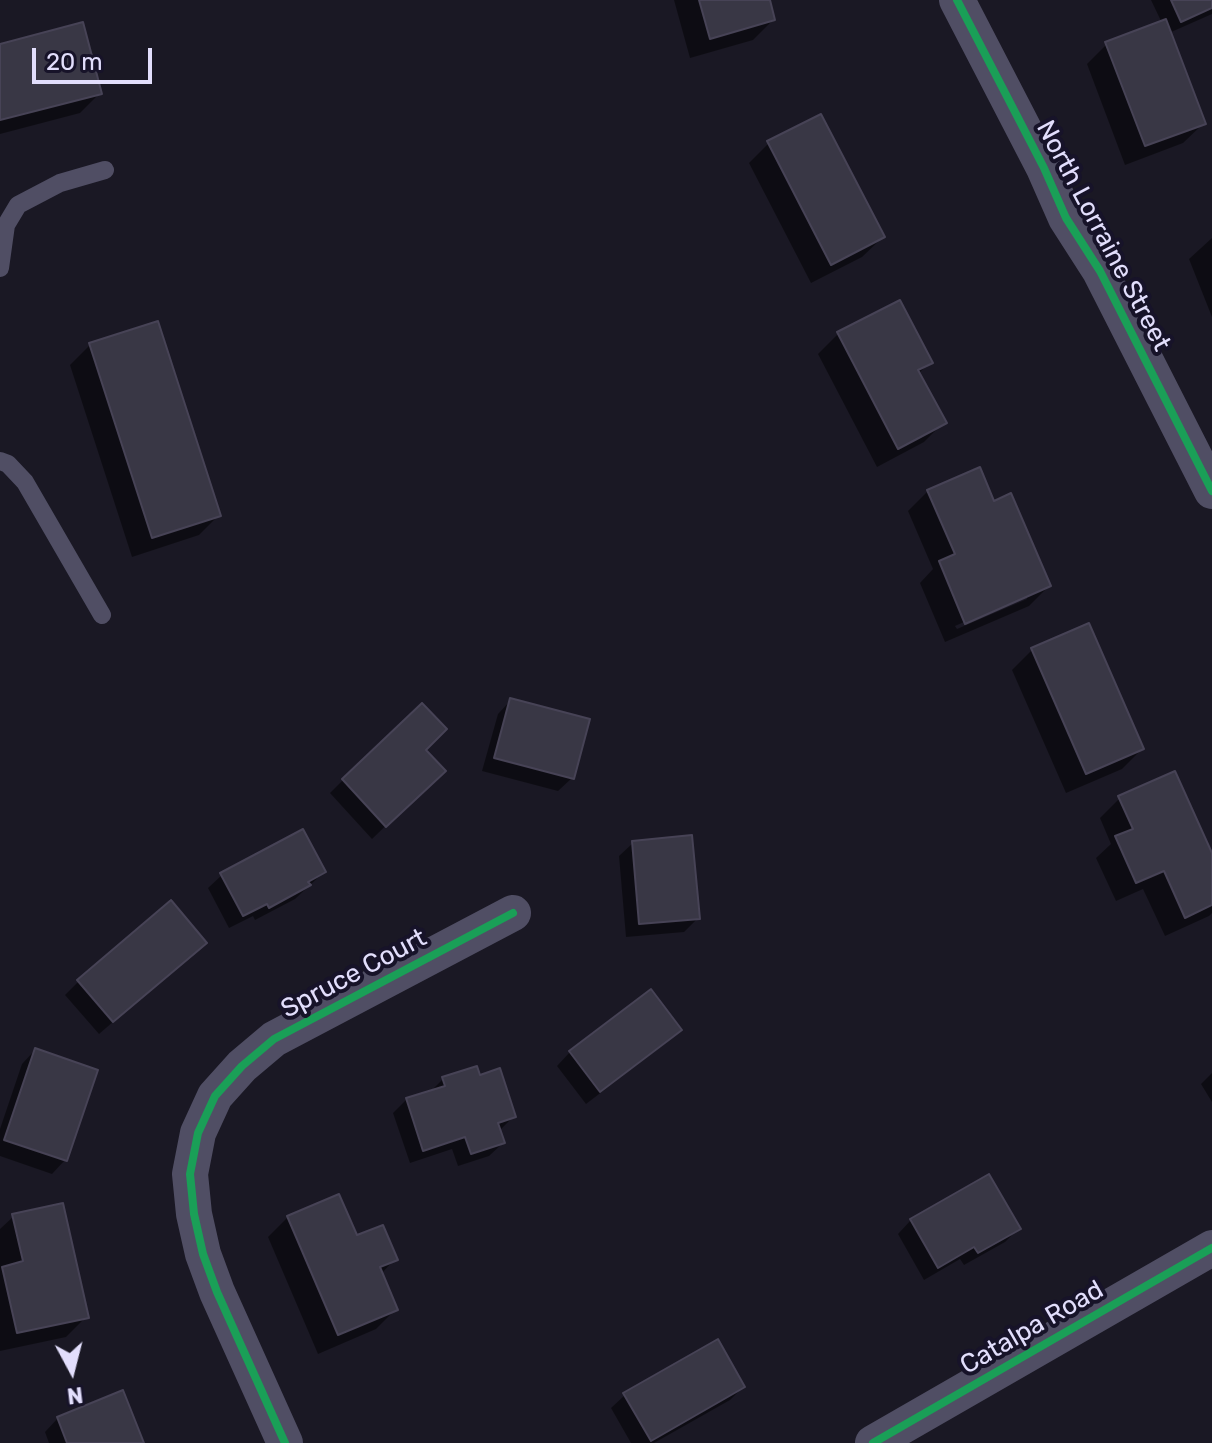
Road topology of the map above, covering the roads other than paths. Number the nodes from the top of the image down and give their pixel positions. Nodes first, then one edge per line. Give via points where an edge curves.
1 (957, 0) edge
2 (105, 170) dead end
3 (0, 268) edge
4 (0, 461) edge
5 (1212, 491) edge
6 (102, 615) dead end
7 (513, 913) dead end
8 (1212, 1248) edge
9 (911, 1433) edge
10 (285, 1443) edge
11 (873, 1443) edge

1 - 5 street, North Lorraine Street
2 - 3 lane via 60,183 18,205 6,225
4 - 6 lane via 25,482
7 - 10 street, Spruce Court via 274,1039 215,1096 198,1133 190,1174 203,1254
8 - 9 street, Catalpa Road
9 - 11 street, Catalpa Road

